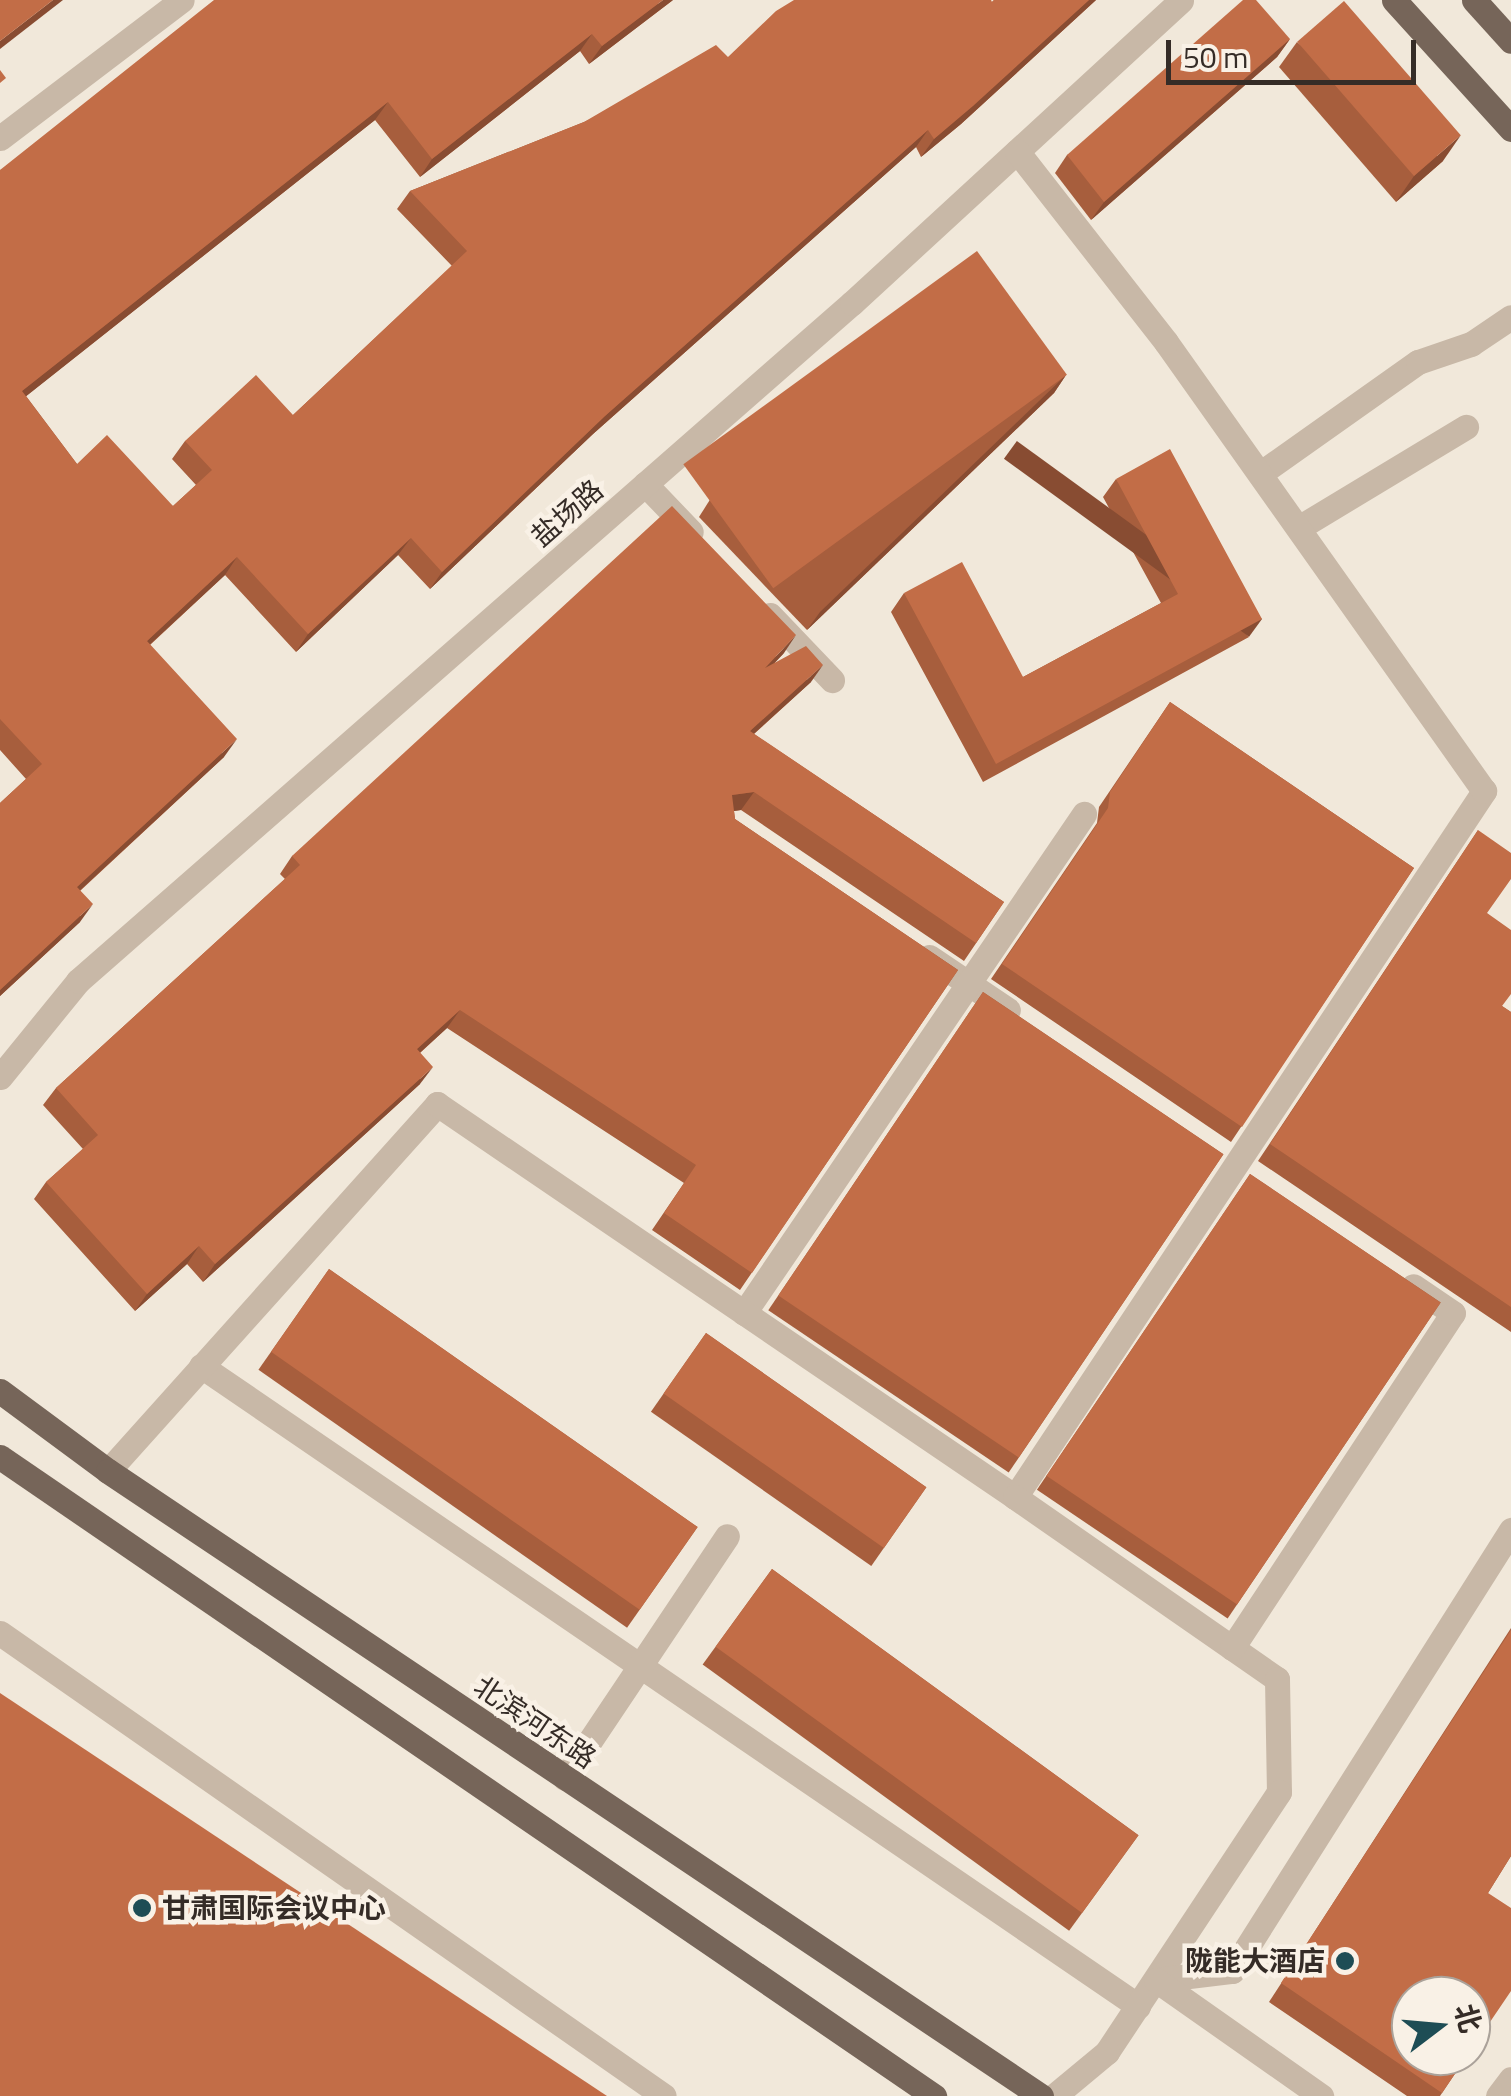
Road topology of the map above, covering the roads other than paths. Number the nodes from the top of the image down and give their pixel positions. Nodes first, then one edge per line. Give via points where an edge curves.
1 (182, 0) edge
2 (1181, 0) edge
3 (1394, 0) edge
4 (1474, 0) edge
5 (1511, 41) edge
6 (1511, 130) edge
7 (0, 138) edge
8 (1017, 151) junction
9 (1511, 316) edge
10 (1466, 427) dead end
11 (1261, 473) junction
12 (644, 484) junction
13 (1300, 527) junction
14 (712, 554) edge
15 (752, 596) edge
16 (832, 680) dead end
17 (1084, 814) dead end
18 (905, 941) edge
19 (968, 984) junction
20 (1031, 1026) edge
21 (0, 1077) edge
22 (1391, 1271) edge
23 (744, 1313) junction
24 (201, 1366) junction
25 (0, 1391) edge
26 (0, 1458) edge
27 (108, 1470) junction
28 (1015, 1498) junction
29 (1511, 1530) edge
30 (727, 1536) dead end
31 (0, 1632) edge
32 (1232, 1648) junction
33 (642, 1663) junction
34 (565, 1778) junction
35 (1156, 1980) junction
36 (1138, 2006) junction
37 (1511, 2079) edge
38 (664, 2096) edge
39 (934, 2096) edge
40 (1041, 2096) edge
41 (1054, 2096) edge
42 (1322, 2096) edge
43 (1498, 2096) edge

1 - 7 street
2 - 8 street, 盐场路
3 - 6 main road
4 - 5 main road
8 - 11 street
8 - 12 street, 盐场路
9 - 11 street via 1471,344 1418,362
10 - 13 street
11 - 13 street
12 - 14 street
12 - 21 street, 盐场路 via 78,981
13 - 28 street via 1484,790
15 - 16 street
17 - 19 street
18 - 19 street
19 - 20 street
19 - 23 street
22 - 32 street via 1453,1313
23 - 24 street via 436,1104
23 - 28 street
24 - 27 street
24 - 33 street
25 - 27 main road, 北滨河东路
26 - 39 main road
27 - 34 main road, 北滨河东路
28 - 32 street
29 - 35 street via 1232,1971
30 - 33 street
31 - 38 street
32 - 35 street via 1277,1678 1279,1792
33 - 34 street
33 - 36 street
34 - 40 main road, 北滨河东路
35 - 36 street
35 - 42 street
36 - 41 street via 1107,2052
37 - 43 street

